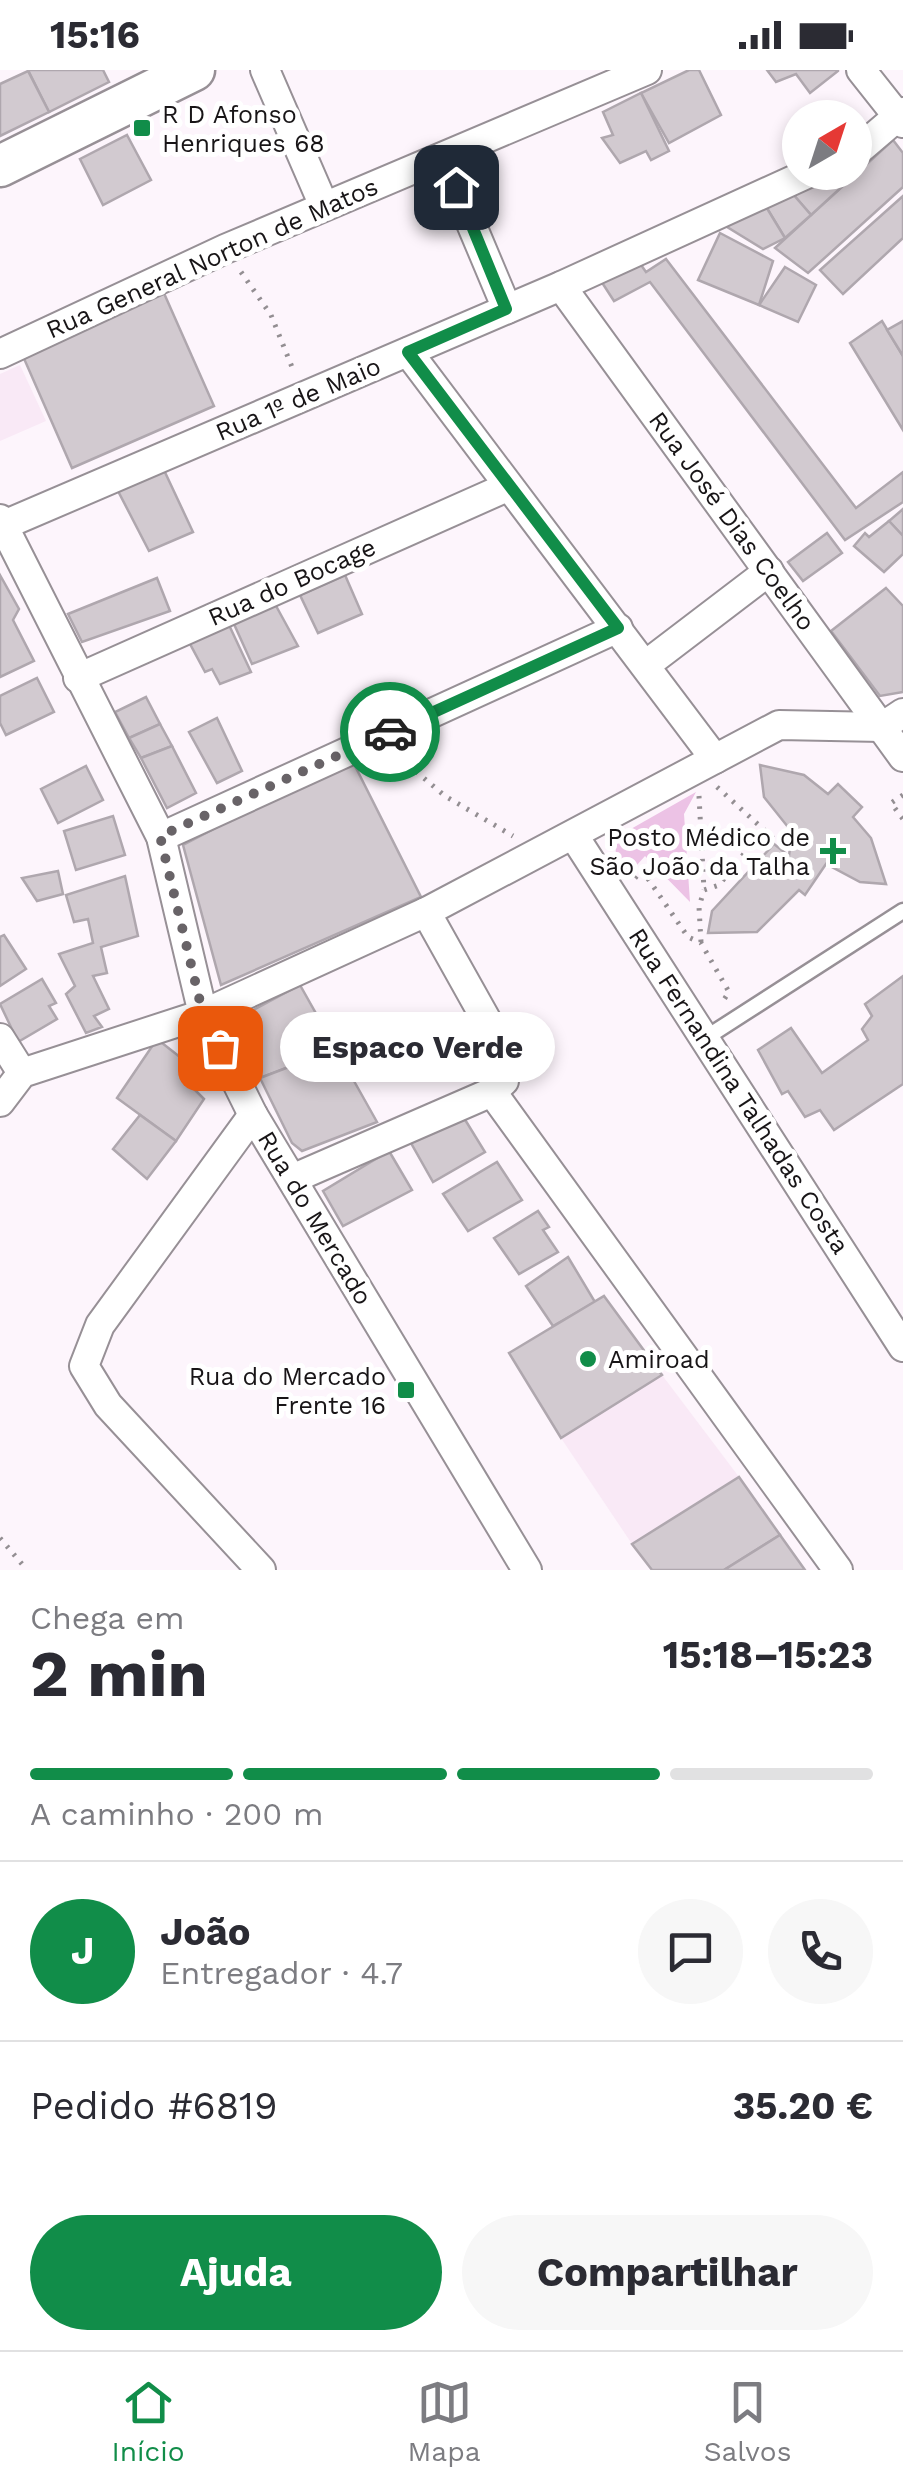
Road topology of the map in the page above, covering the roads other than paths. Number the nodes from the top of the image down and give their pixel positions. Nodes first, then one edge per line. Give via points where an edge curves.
1 (194, 70) edge
2 (265, 70) edge
3 (646, 70) edge
4 (861, 70) edge
5 (902, 118) edge
6 (872, 140) edge
7 (443, 157) junction
8 (0, 166) edge
9 (782, 185) edge
10 (324, 206) junction
11 (561, 286) junction
12 (506, 309) junction
13 (408, 352) junction
14 (0, 354) edge
15 (507, 487) junction
16 (2, 522) edge
17 (769, 572) junction
18 (618, 628) junction
19 (647, 664) junction
20 (78, 678) junction
21 (892, 720) edge
22 (903, 757) edge
23 (720, 766) junction
24 (160, 836) junction
25 (574, 836) junction
26 (903, 911) edge
27 (426, 912) junction
28 (203, 1014) junction
29 (712, 1026) junction
30 (0, 1038) edge
31 (22, 1074) junction
32 (492, 1092) junction
33 (0, 1102) edge
34 (252, 1115) junction
35 (292, 1179) junction
36 (903, 1347) edge
37 (261, 1570) edge
38 (527, 1570) edge
39 (838, 1570) edge

1 - 8 street
2 - 10 street
3 - 7 street, Rua General Norton de Matos
4 - 5 street
5 - 6 street
7 - 10 street, Rua General Norton de Matos
7 - 12 street
9 - 11 street, Rua 1º de Maio
10 - 14 street, Rua General Norton de Matos
11 - 12 street, Rua 1º de Maio
11 - 17 street, Rua José Dias Coelho
12 - 13 street, Rua 1º de Maio
13 - 15 street
13 - 16 street, Rua 1º de Maio
15 - 18 street
15 - 20 street, Rua do Bocage
16 - 20 street, Rua do Mercado
17 - 19 street
17 - 21 street, Rua José Dias Coelho
18 - 19 street
18 - 24 street
19 - 23 street
20 - 24 street, Rua do Mercado
21 - 22 street, Rua José Dias Coelho
21 - 23 street via 779,725
23 - 25 street
24 - 28 street, Rua do Mercado
25 - 27 street
25 - 29 street, Rua Fernandina Talhadas Costa
26 - 29 lane
27 - 28 street
27 - 32 street via 506,1055 504,1081
28 - 31 street
28 - 34 street, Rua do Mercado
29 - 36 street, Rua Fernandina Talhadas Costa
30 - 31 street
31 - 33 street
32 - 35 street
32 - 39 street
34 - 35 street, Rua do Mercado
34 - 37 street via 100,1325 84,1366 108,1405
35 - 38 street, Rua do Mercado

